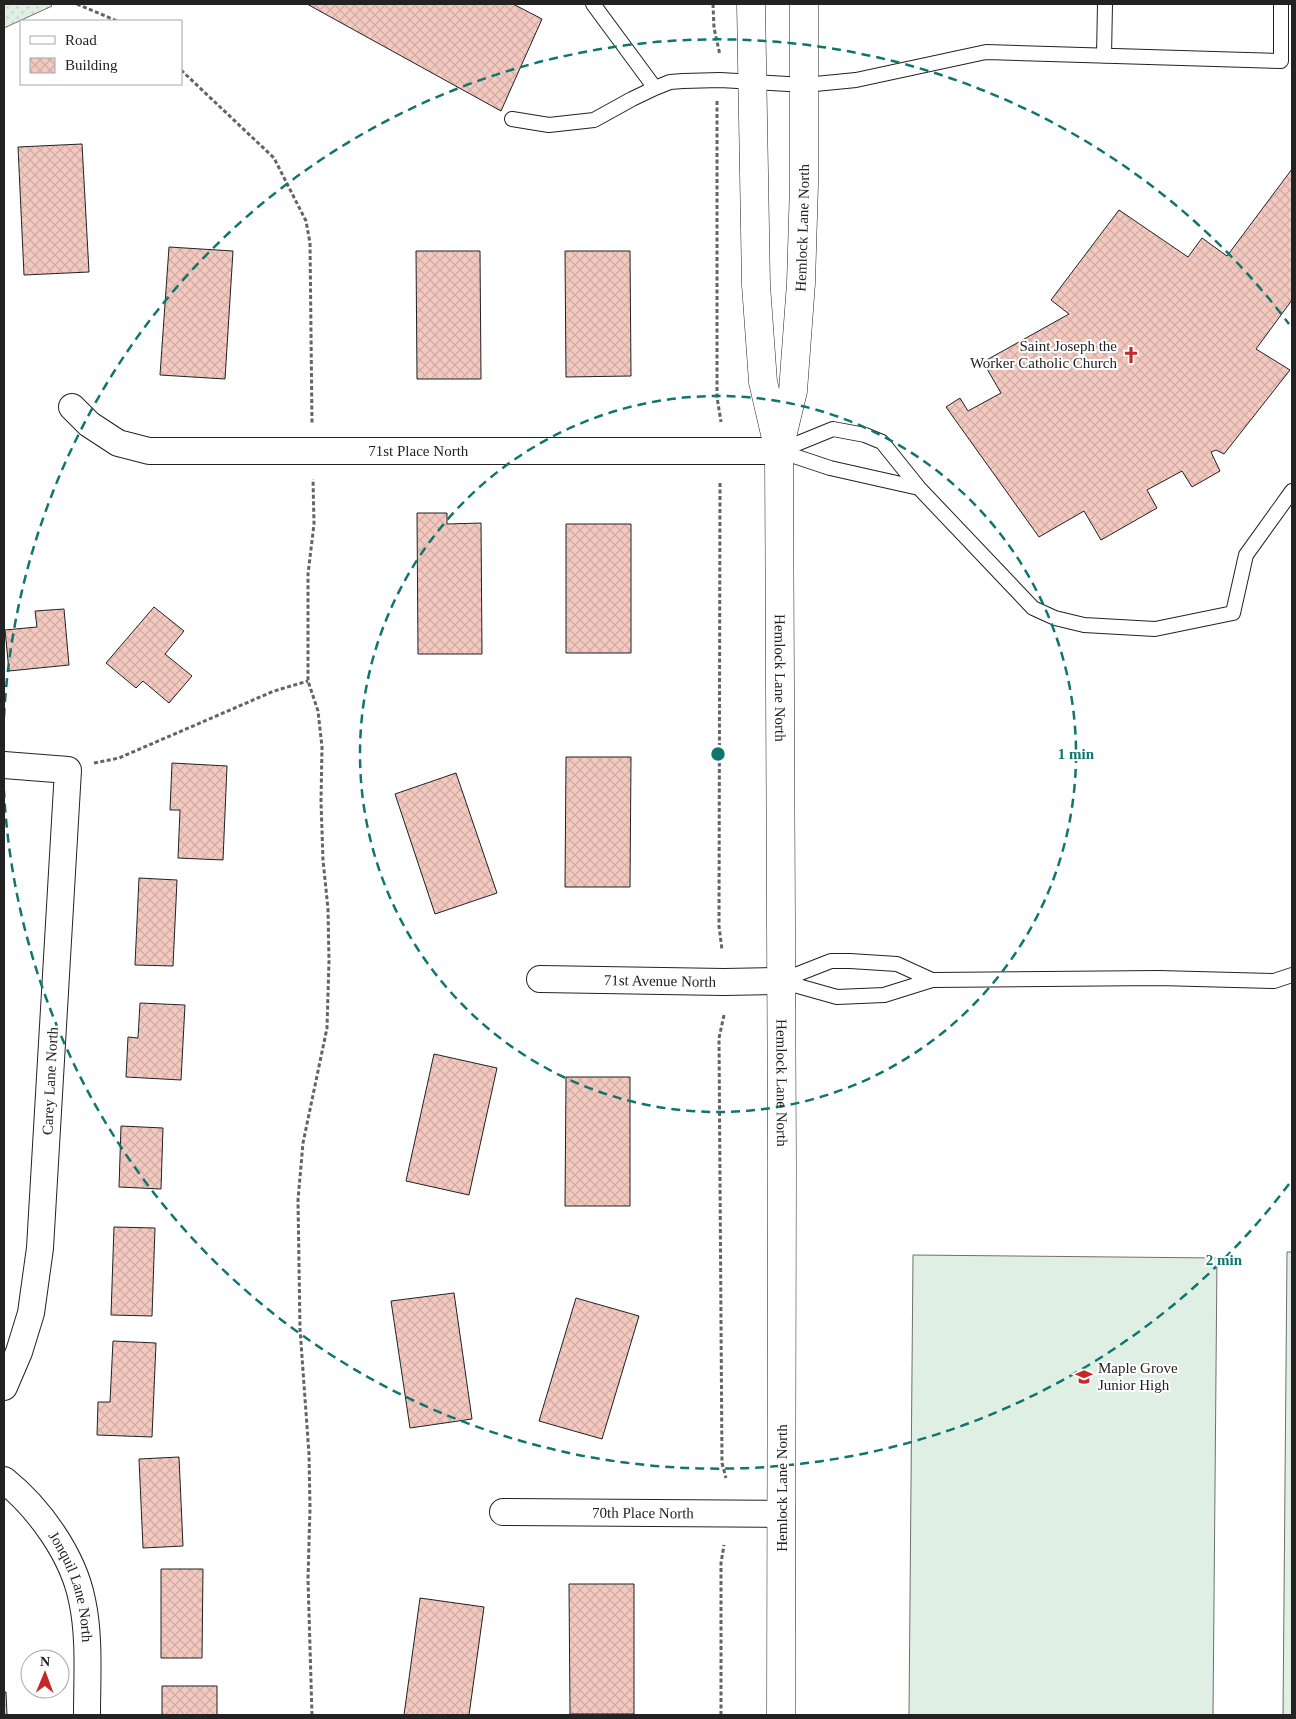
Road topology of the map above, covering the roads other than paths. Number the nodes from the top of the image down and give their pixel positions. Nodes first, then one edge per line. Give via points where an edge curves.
1 (593, 4) edge
2 (751, 4) edge
3 (804, 4) edge
4 (1105, 4) edge
5 (1281, 4) edge
6 (1104, 56) junction
7 (751, 82) junction
8 (805, 85) junction
9 (655, 88) junction
10 (512, 119) dead end
11 (72, 407) dead end
12 (779, 451) junction
13 (919, 488) junction
14 (1292, 491) edge
15 (4, 765) edge
16 (1292, 975) edge
17 (540, 979) dead end
18 (932, 980) junction
19 (780, 981) junction
20 (4, 1388) edge
21 (4, 1480) edge
22 (503, 1512) dead end
23 (782, 1514) junction
24 (87, 1715) edge
25 (781, 1715) edge

1 - 9 lane
2 - 7 main road, Hemlock Lane North
3 - 8 main road, Hemlock Lane North
4 - 6 lane
5 - 6 lane via 1281,61
6 - 8 lane via 986,52 856,80
7 - 8 lane
7 - 9 lane via 683,81
7 - 12 main road, Hemlock Lane North via 756,285 763,382
8 - 12 main road, Hemlock Lane North via 800,303 793,391
9 - 10 lane via 594,120 549,125
11 - 12 street, 71st Place North via 89,424 118,444 149,451
12 - 13 lane via 830,468
12 - 13 lane via 832,429 865,435 882,442
12 - 19 main road, Hemlock Lane North
13 - 14 lane via 1033,608 1055,618 1084,625 1155,628 1233,612 1246,555
15 - 20 street, Carey Lane North via 68,770 40,1248 31,1313
16 - 18 lane via 1274,982 1159,978
17 - 19 street, 71st Avenue North
18 - 19 lane via 884,994 837,997
18 - 19 lane via 898,964 831,961
19 - 23 main road, Hemlock Lane North
21 - 24 street, Jonquil Lane North via 41,1518 70,1564 82,1600 87,1645
22 - 23 street, 70th Place North
23 - 25 main road, Hemlock Lane North

